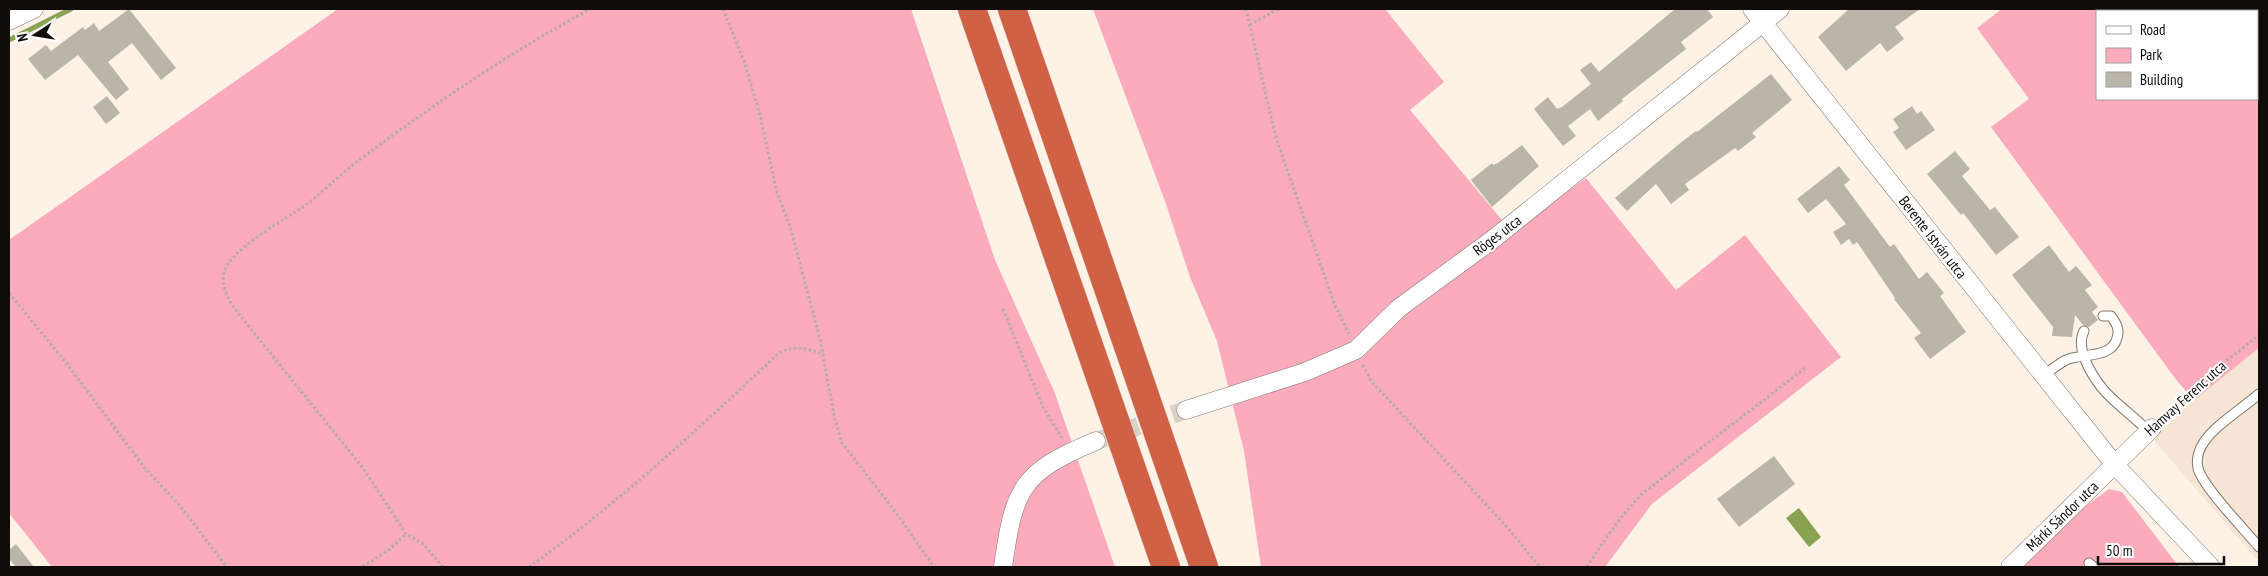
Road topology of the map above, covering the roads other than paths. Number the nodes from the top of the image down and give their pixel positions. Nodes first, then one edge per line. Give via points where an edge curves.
1 (34, 9) edge
2 (972, 9) edge
3 (1012, 9) edge
4 (1752, 9) edge
5 (1780, 9) edge
6 (9, 21) edge
7 (1764, 22) junction
8 (2103, 316) dead end
9 (2084, 331) dead end
10 (2084, 355) junction
11 (2042, 376) junction
12 (2259, 394) edge
13 (1186, 410) tunnel mouth
14 (2150, 429) joint
15 (1096, 441) tunnel mouth
16 (2115, 465) junction
17 (2259, 547) edge
18 (1003, 567) edge
19 (1166, 567) edge
20 (1204, 567) edge
21 (2010, 567) edge
22 (2211, 567) edge

1 - 6 street
2 - 19 highway
3 - 20 highway
4 - 7 street, Berente István utca
5 - 7 street, Röges utca
7 - 11 street, Berente István utca
7 - 13 street, Röges utca via 1492,240 1399,308 1356,350 1305,372
8 - 10 lane via 2110,316 2116,323 2117,341 2105,351
9 - 10 lane via 2080,340
10 - 11 lane via 2065,361
10 - 14 lane via 2102,388
11 - 16 street, Berente István utca
12 - 17 lane via 2210,435 2201,446 2197,467 2205,482
14 - 16 street, Hamvay Ferenc utca
15 - 18 street via 1041,469 1024,488 1011,520
16 - 21 street, Márki Sándor utca
16 - 22 street, Berente István utca

